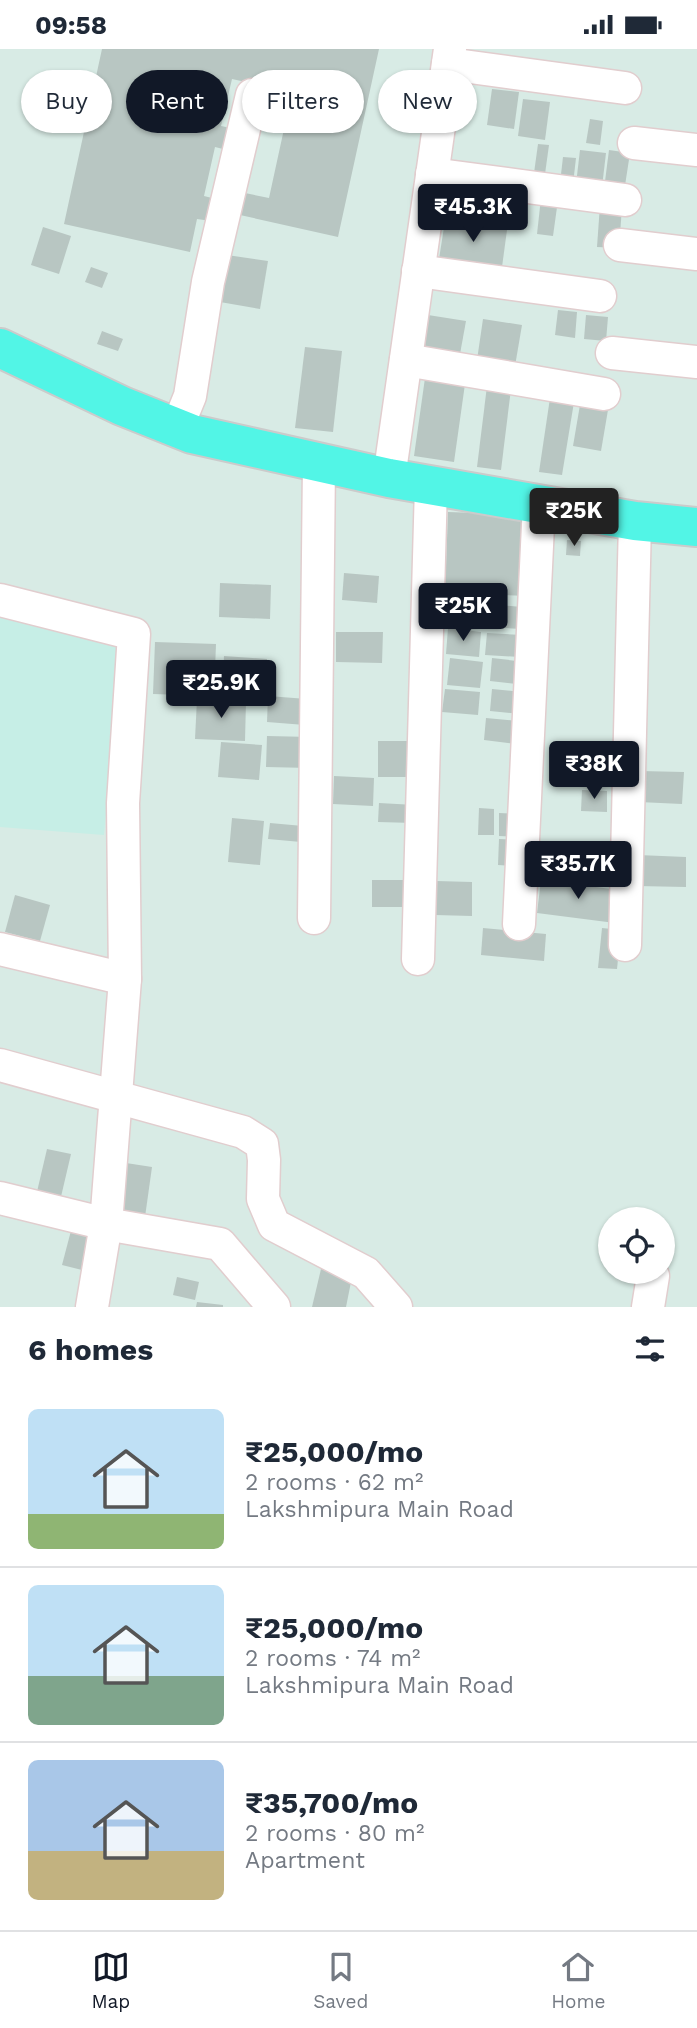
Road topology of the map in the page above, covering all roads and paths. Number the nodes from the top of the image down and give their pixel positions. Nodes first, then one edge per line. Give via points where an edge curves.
1 (449, 57) edge
2 (625, 88) dead end
3 (243, 133) edge
4 (634, 143) dead end
5 (697, 150) edge
6 (432, 174) junction
7 (625, 200) dead end
8 (620, 245) dead end
9 (697, 254) edge
10 (418, 271) junction
11 (600, 296) dead end
12 (0, 348) edge
13 (612, 353) dead end
14 (406, 361) junction
15 (697, 362) edge
16 (604, 394) dead end
17 (177, 428) junction
18 (319, 464) junction
19 (389, 478) junction
20 (430, 485) junction
21 (539, 504) junction
22 (635, 521) junction
23 (697, 527) edge
24 (0, 600) edge
25 (314, 918) dead end
26 (519, 924) dead end
27 (625, 945) dead end
28 (0, 949) edge
29 (418, 959) dead end
30 (125, 979) junction
31 (0, 1065) edge
32 (116, 1098) junction
33 (0, 1198) edge
34 (106, 1224) junction
35 (652, 1284) edge
36 (92, 1307) edge
37 (274, 1307) edge
38 (396, 1307) edge
39 (648, 1307) edge

1 - 2 street
1 - 6 street
3 - 17 street via 208,282 190,396
4 - 5 street
6 - 7 street
6 - 10 street
8 - 9 street
10 - 11 street
10 - 14 street
12 - 17 main road
13 - 15 street
14 - 16 street
14 - 19 street
17 - 18 main road
18 - 19 main road
18 - 25 street
19 - 20 main road
20 - 21 main road
20 - 29 street
21 - 22 main road
21 - 26 street
22 - 23 main road
22 - 27 street
24 - 30 street via 134,633 123,803
28 - 30 street
30 - 32 street
31 - 32 street
32 - 34 street
32 - 38 street via 243,1132 262,1144 263,1199 274,1225 366,1273
33 - 34 street
34 - 36 street
34 - 37 street via 220,1244
35 - 39 street

